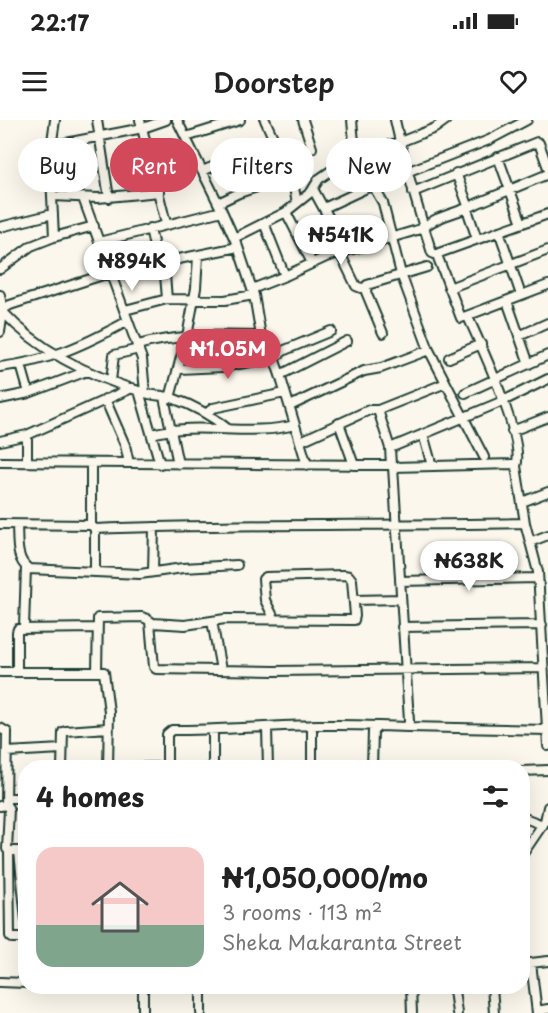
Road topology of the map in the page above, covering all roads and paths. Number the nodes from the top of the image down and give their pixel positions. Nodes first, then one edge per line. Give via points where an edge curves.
1 (55, 120) edge
2 (98, 120) edge
3 (166, 120) edge
4 (177, 120) edge
5 (240, 120) edge
6 (265, 120) edge
7 (303, 120) edge
8 (352, 120) edge
9 (395, 120) edge
10 (446, 120) edge
11 (527, 120) edge
12 (142, 124) edge
13 (101, 137) junction
14 (186, 137) junction
15 (52, 138) edge
16 (95, 138) edge
17 (309, 138) edge
18 (354, 138) edge
19 (399, 138) edge
20 (410, 138) edge
21 (498, 157) junction
22 (548, 168) edge
23 (412, 170) edge
24 (202, 171) junction
25 (326, 174) edge
26 (456, 174) junction
27 (548, 174) edge
28 (314, 187) edge
29 (412, 188) edge
30 (510, 190) junction
31 (314, 191) edge
32 (53, 192) edge
33 (159, 192) joint
34 (310, 192) edge
35 (357, 192) edge
36 (376, 192) edge
37 (413, 192) junction
38 (53, 196) junction
39 (83, 198) junction
40 (109, 198) junction
41 (297, 203) junction
42 (220, 207) junction
43 (324, 207) junction
44 (468, 209) junction
45 (286, 212) junction
46 (53, 214) junction
47 (548, 214) edge
48 (264, 223) junction
49 (522, 223) junction
50 (166, 224) junction
51 (94, 226) junction
52 (0, 227) edge
53 (150, 228) junction
54 (424, 228) junction
55 (500, 231) junction
56 (54, 237) junction
57 (234, 238) junction
58 (392, 239) junction
59 (477, 239) junction
60 (99, 242) junction
61 (238, 247) junction
62 (548, 250) edge
63 (344, 252) junction
64 (437, 255) junction
65 (198, 256) junction
66 (164, 263) junction
67 (312, 263) junction
68 (511, 264) junction
69 (427, 267) dead end
70 (0, 269) edge
71 (109, 273) junction
72 (401, 274) junction
73 (285, 276) junction
74 (548, 285) edge
75 (366, 287) junction
76 (449, 288) junction
77 (253, 292) junction
78 (0, 295) edge
79 (521, 295) junction
80 (193, 298) junction
81 (167, 299) junction
82 (507, 301) junction
83 (126, 310) junction
84 (468, 317) junction
85 (2, 318) edge
86 (128, 321) junction
87 (548, 323) edge
88 (331, 331) dead end
89 (0, 332) edge
90 (383, 333) dead end
91 (261, 336) junction
92 (519, 336) junction
93 (185, 338) junction
94 (347, 341) dead end
95 (481, 344) junction
96 (138, 347) junction
97 (429, 351) junction
98 (548, 355) edge
99 (57, 356) junction
100 (274, 358) junction
101 (449, 358) dead end
102 (529, 364) junction
103 (21, 365) junction
104 (0, 367) edge
105 (179, 369) junction
106 (87, 371) junction
107 (280, 375) junction
108 (497, 379) junction
109 (548, 380) edge
110 (111, 381) junction
111 (446, 383) junction
112 (138, 390) junction
113 (30, 393) junction
114 (285, 393) junction
115 (465, 393) dead end
116 (167, 397) junction
117 (0, 399) edge
118 (105, 399) junction
119 (503, 401) junction
120 (290, 406) junction
121 (378, 410) junction
122 (207, 413) junction
123 (464, 417) junction
124 (548, 417) edge
125 (339, 423) junction
126 (295, 425) junction
127 (170, 429) junction
128 (228, 429) junction
129 (512, 431) junction
130 (152, 434) junction
131 (423, 434) junction
132 (27, 435) junction
133 (0, 441) edge
134 (301, 441) junction
135 (390, 448) junction
136 (484, 457) dead end
137 (27, 461) junction
138 (0, 462) edge
139 (91, 463) junction
140 (129, 463) junction
141 (160, 464) junction
142 (177, 464) junction
143 (307, 465) junction
144 (354, 465) junction
145 (392, 466) junction
146 (432, 466) junction
147 (516, 466) junction
148 (548, 492) edge
149 (522, 502) junction
150 (525, 523) junction
151 (0, 524) edge
152 (17, 525) junction
153 (396, 526) junction
154 (93, 527) junction
155 (154, 527) junction
156 (548, 535) edge
157 (530, 542) junction
158 (237, 565) dead end
159 (26, 568) junction
160 (95, 571) junction
161 (153, 572) junction
162 (538, 578) junction
163 (400, 581) junction
164 (401, 598) junction
165 (354, 600) junction
166 (544, 602) edge
167 (274, 618) junction
168 (212, 621) junction
169 (150, 622) junction
170 (24, 627) junction
171 (402, 627) junction
172 (544, 627) edge
173 (97, 628) junction
174 (543, 668) junction
175 (221, 670) junction
176 (405, 670) junction
177 (97, 671) junction
178 (0, 672) edge
179 (17, 672) junction
180 (312, 725) junction
181 (379, 726) junction
182 (408, 727) junction
183 (0, 728) edge
184 (108, 728) junction
185 (267, 728) junction
186 (213, 730) junction
187 (547, 730) edge
188 (548, 746) edge
189 (62, 749) junction
190 (7, 752) junction
191 (62, 760) edge
192 (108, 760) edge
193 (167, 760) edge
194 (213, 760) edge
195 (268, 760) edge
196 (312, 760) edge
197 (372, 760) edge
198 (548, 770) edge
199 (530, 771) edge
200 (4, 803) edge
201 (548, 807) edge
202 (530, 821) edge
203 (543, 825) junction
204 (530, 844) edge
205 (9, 851) junction
206 (18, 851) edge
207 (18, 938) edge
208 (548, 961) edge
209 (531, 963) joint
210 (0, 982) edge
211 (18, 983) edge
212 (143, 994) edge
213 (201, 994) edge
214 (411, 994) edge
215 (453, 994) edge
216 (493, 994) edge
217 (548, 1010) edge
218 (537, 1012) edge
219 (143, 1013) edge
220 (201, 1013) edge
221 (412, 1013) edge
222 (457, 1013) edge
223 (494, 1013) edge

1 - 15 street
2 - 13 street
3 - 12 street
4 - 14 street
5 - 14 street
6 - 24 street via 275,142
7 - 17 street
8 - 18 street
9 - 19 street
10 - 20 street
11 - 23 street via 489,140
12 - 13 street
13 - 16 street
13 - 40 street
14 - 24 street
21 - 22 street via 539,142
21 - 26 street
21 - 30 street
24 - 42 street
25 - 28 street
26 - 37 street
26 - 44 street
27 - 30 street
29 - 37 street
30 - 44 street
30 - 49 street
31 - 43 street
32 - 38 street
33 - 40 street
33 - 50 street
34 - 41 street
35 - 43 street
36 - 58 street via 386,211
37 - 54 street
38 - 39 street
38 - 46 street
39 - 40 street
39 - 51 street
41 - 42 street via 290,176 256,187
41 - 45 street
42 - 50 street
42 - 57 street
43 - 63 street
44 - 54 street
44 - 59 street
45 - 48 street
45 - 67 street
46 - 52 street
46 - 56 street
47 - 49 street
48 - 57 street
48 - 73 street
49 - 55 street
50 - 53 street
51 - 56 street
51 - 60 street
53 - 60 street
53 - 66 street via 156,257
54 - 58 street
54 - 64 street via 432,253
55 - 59 street
55 - 68 street
56 - 70 street via 31,246
57 - 61 street
58 - 63 street
58 - 72 street
59 - 64 street
60 - 71 street
61 - 65 street
61 - 77 street
62 - 68 street
63 - 67 street
63 - 75 street via 356,286
64 - 76 street
65 - 66 street
65 - 80 street
66 - 71 street
66 - 81 street
67 - 73 street
68 - 76 street
68 - 79 street
69 - 72 street
71 - 83 street
71 - 85 street via 10,305
72 - 75 street
72 - 97 street
73 - 77 street
74 - 79 street
75 - 90 street
76 - 84 street via 460,317
77 - 80 street via 225,300
77 - 91 street
78 - 85 street
79 - 82 street
80 - 81 street
80 - 93 street
81 - 83 street
82 - 84 street
82 - 92 street
83 - 86 street
84 - 95 street
85 - 89 street
85 - 99 street
86 - 96 street
86 - 99 street
87 - 92 street
88 - 100 street
91 - 93 street
91 - 100 street
92 - 102 street
93 - 96 street via 155,340
93 - 105 street
94 - 107 street
95 - 101 street
95 - 108 street
96 - 110 street via 114,355
96 - 112 street via 144,366
97 - 111 street
97 - 120 street via 364,371
98 - 102 street
99 - 103 street
99 - 106 street
100 - 105 street via 222,368
100 - 107 street
102 - 108 street
103 - 104 street
103 - 113 street
105 - 116 street
106 - 110 street
106 - 113 street
107 - 114 street
108 - 115 street
108 - 119 street
109 - 119 street
110 - 112 street
111 - 121 street
111 - 123 street
112 - 116 street
112 - 118 street
112 - 130 street
113 - 117 street
114 - 120 street
114 - 122 street via 213,408
116 - 122 street
116 - 127 street
118 - 132 street
118 - 140 street
119 - 123 street
119 - 129 street
120 - 126 street
121 - 125 street
121 - 135 street
122 - 128 street
123 - 131 street
123 - 136 street
124 - 129 street
125 - 134 street
125 - 144 street
126 - 128 street
126 - 134 street
127 - 128 street
127 - 130 street
127 - 142 street
129 - 147 street via 518,457
130 - 141 street
131 - 135 street
131 - 146 street
132 - 133 street
132 - 137 street
134 - 143 street
135 - 145 street
137 - 138 street
137 - 139 street
139 - 140 street
139 - 154 street
140 - 141 street
141 - 142 street
142 - 143 street
143 - 144 street
144 - 145 street
145 - 146 street
145 - 153 street
146 - 147 street
147 - 149 street
148 - 149 street
149 - 150 street
150 - 153 street
150 - 157 street
151 - 152 street
152 - 154 street
152 - 159 street via 20,556
153 - 155 street
153 - 163 street
154 - 155 street
154 - 160 street
155 - 161 street
156 - 157 street
157 - 162 street
158 - 161 street
159 - 160 street
159 - 170 street
160 - 161 street
162 - 163 street
162 - 166 street
163 - 164 street
164 - 165 street
164 - 171 street
165 - 167 street via 354,620
165 - 167 street via 349,576 266,577 266,600
166 - 172 street
167 - 168 street
168 - 169 street via 185,625
168 - 175 street
169 - 173 street via 142,618 100,618
169 - 175 street via 155,669
170 - 173 street
170 - 179 street via 17,632
171 - 172 street
171 - 176 street
172 - 174 street
173 - 177 street
174 - 176 street
174 - 187 street
175 - 176 street
176 - 182 street
177 - 179 street
177 - 184 street via 106,676
178 - 179 street
180 - 181 street
180 - 185 street
180 - 196 street
181 - 182 street
181 - 197 street via 373,731
182 - 187 street
183 - 190 street via 7,732
184 - 189 street via 66,730
184 - 192 street
185 - 186 street
185 - 195 street
186 - 193 street via 169,731
186 - 194 street
187 - 188 street
189 - 190 street
189 - 191 street
190 - 200 street
198 - 199 street
200 - 205 street via 9,809
201 - 203 street
202 - 203 street
203 - 204 street
205 - 206 street
205 - 207 street via 9,936
208 - 209 street
209 - 218 street
210 - 211 street
212 - 219 street
213 - 220 street
214 - 221 street
215 - 222 street
216 - 223 street
217 - 218 street

